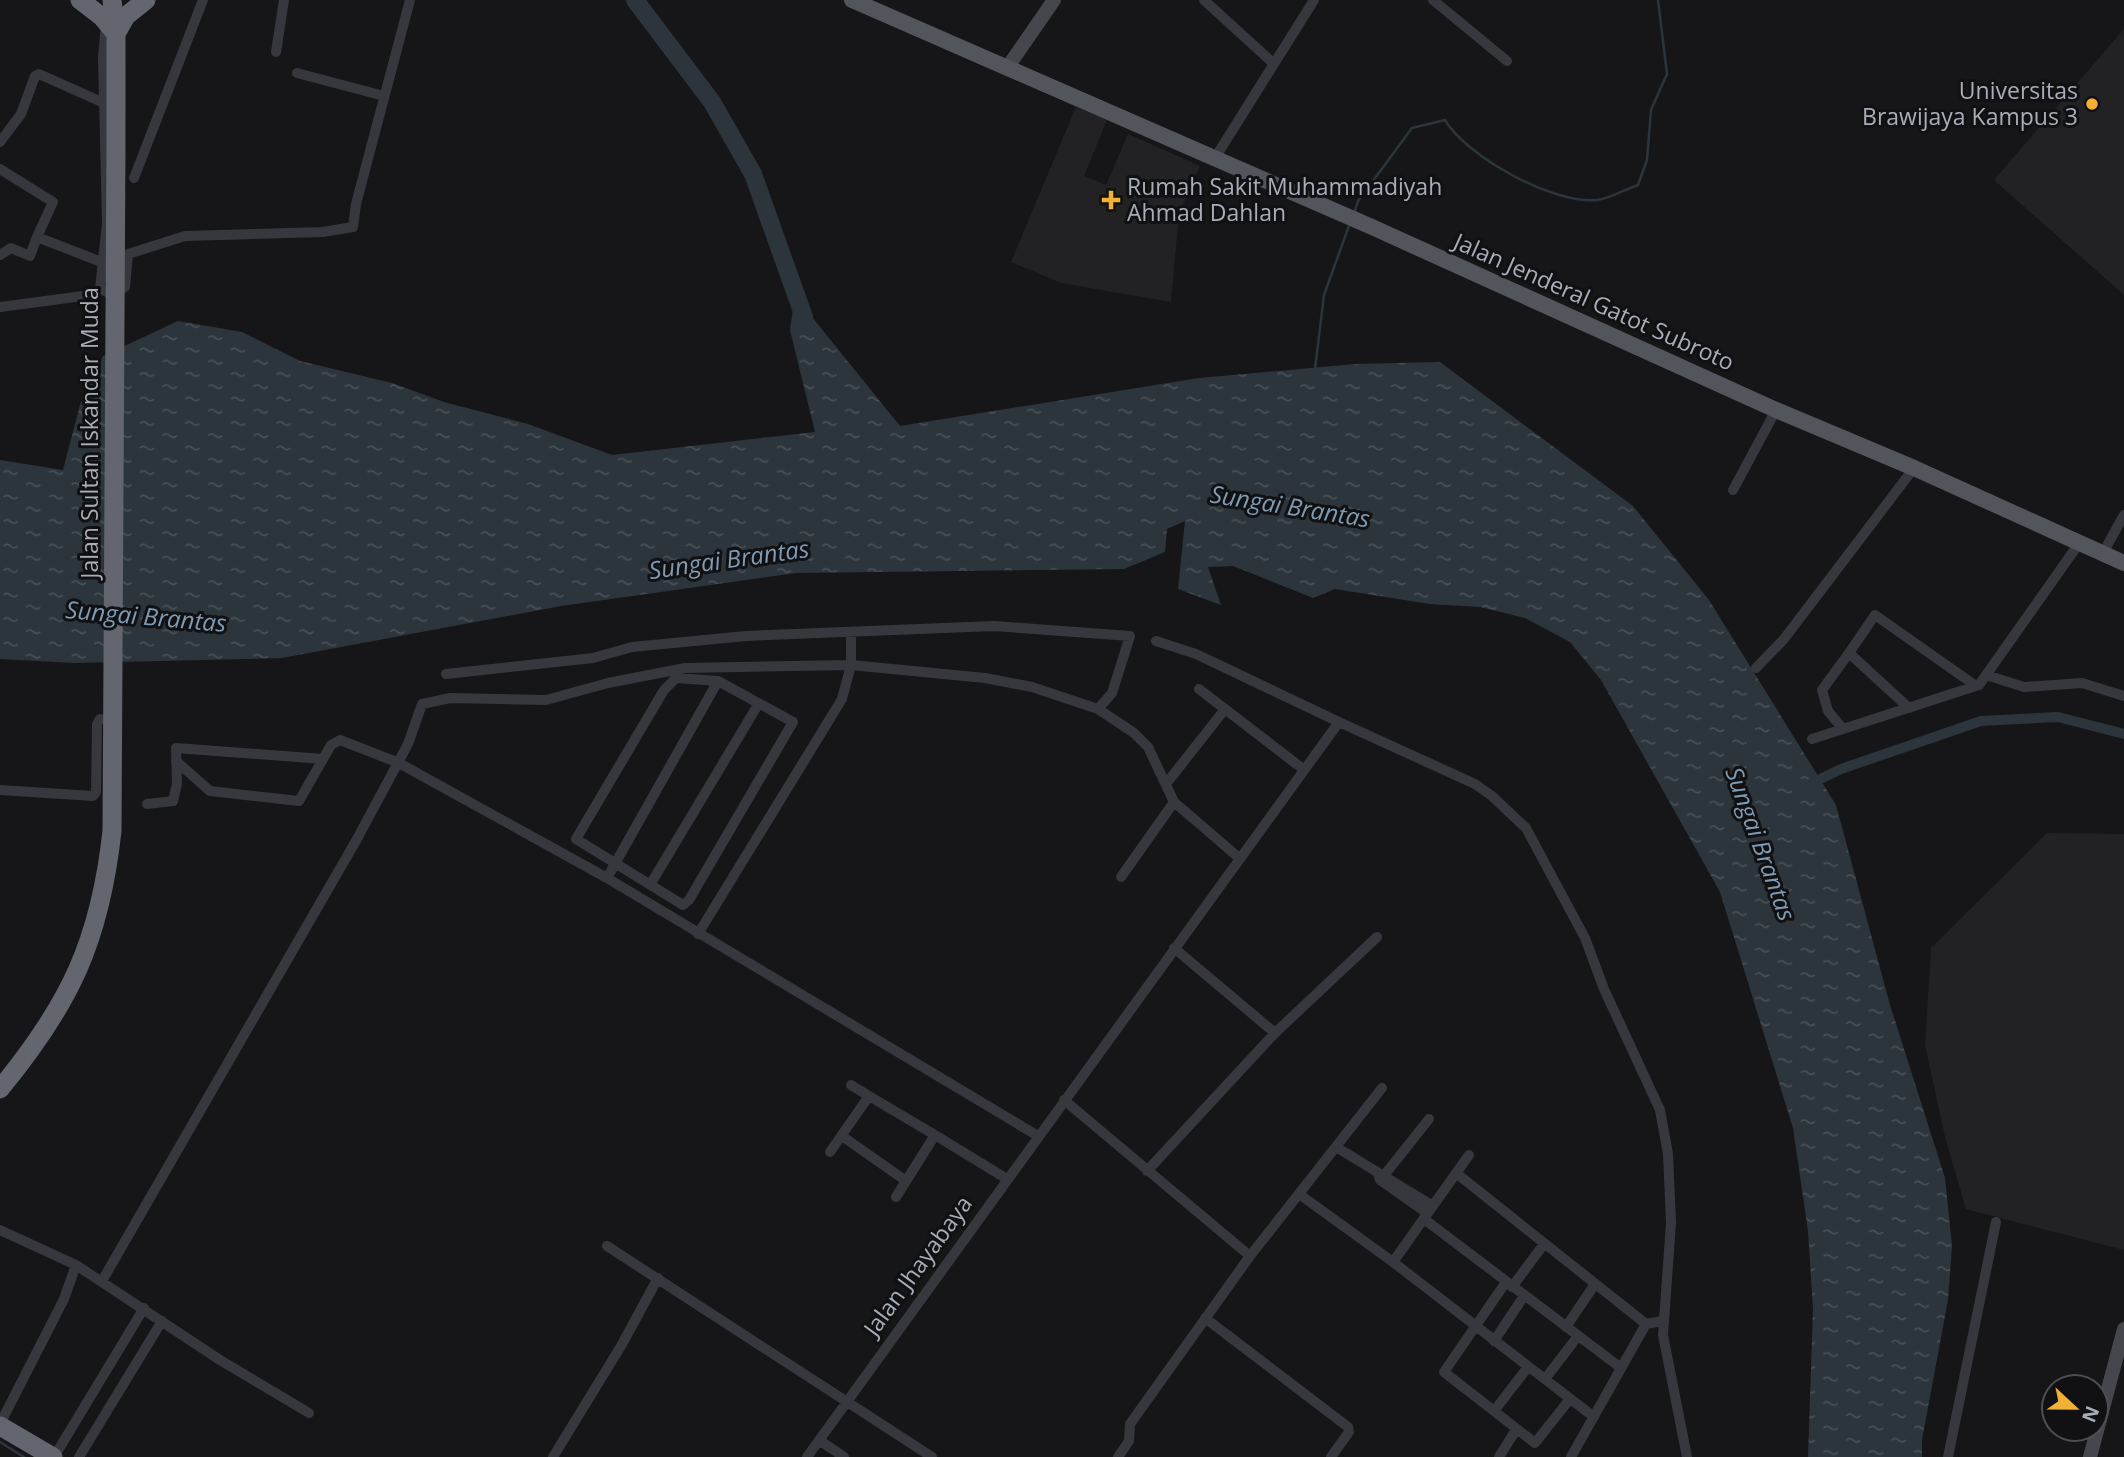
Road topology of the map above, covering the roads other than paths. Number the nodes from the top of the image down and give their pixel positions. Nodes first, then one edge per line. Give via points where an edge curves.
1 (80, 0) edge
2 (112, 0) edge
3 (146, 0) edge
4 (203, 0) edge
5 (284, 0) edge
6 (410, 0) edge
7 (852, 0) edge
8 (1054, 0) edge
9 (1204, 0) edge
10 (1314, 0) edge
11 (1433, 0) edge
12 (111, 28) junction
13 (276, 52) dead end
14 (1507, 61) dead end
15 (1273, 63) junction
16 (1007, 68) junction
17 (297, 73) dead end
18 (384, 96) junction
19 (104, 103) junction
20 (0, 142) edge
21 (1216, 158) junction
22 (0, 169) edge
23 (134, 178) dead end
24 (37, 237) junction
25 (0, 255) edge
26 (104, 263) junction
27 (108, 286) junction
28 (0, 307) edge
29 (1776, 410) junction
30 (1914, 468) junction
31 (1733, 490) dead end
32 (2124, 515) edge
33 (2080, 542) junction
34 (2103, 553) junction
35 (2124, 563) edge
36 (851, 632) junction
37 (1156, 641) dead end
38 (1849, 653) junction
39 (851, 665) junction
40 (1756, 668) dead end
41 (446, 674) dead end
42 (1986, 675) junction
43 (718, 681) junction
44 (1976, 686) junction
45 (1199, 689) dead end
46 (2124, 696) edge
47 (759, 703) junction
48 (1909, 708) junction
49 (1098, 709) junction
50 (1224, 709) junction
51 (107, 722) junction
52 (1339, 722) junction
53 (1843, 729) junction
54 (1812, 739) dead end
55 (323, 758) junction
56 (176, 761) junction
57 (398, 763) junction
58 (1303, 769) junction
59 (1166, 785) junction
60 (0, 790) edge
61 (1174, 802) junction
62 (147, 804) dead end
63 (1238, 857) junction
64 (616, 864) junction
65 (1121, 877) dead end
66 (607, 878) junction
67 (650, 885) junction
68 (698, 934) junction
69 (1377, 937) dead end
70 (1174, 948) junction
71 (1275, 1033) junction
72 (851, 1085) dead end
73 (0, 1089) edge
74 (1383, 1089) dead end
75 (869, 1096) junction
76 (1064, 1100) junction
77 (1429, 1119) dead end
78 (935, 1135) junction
79 (842, 1136) junction
80 (1038, 1136) junction
81 (1338, 1148) junction
82 (830, 1152) dead end
83 (1469, 1155) dead end
84 (1147, 1171) junction
85 (1457, 1173) junction
86 (1381, 1176) junction
87 (1007, 1179) junction
88 (906, 1181) junction
89 (1298, 1194) junction
90 (896, 1197) dead end
91 (1428, 1212) junction
92 (1996, 1222) dead end
93 (0, 1230) edge
94 (1544, 1244) junction
95 (607, 1246) dead end
96 (1250, 1256) junction
97 (1393, 1262) junction
98 (76, 1265) junction
99 (658, 1278) junction
100 (102, 1281) junction
101 (1595, 1284) junction
102 (1509, 1285) junction
103 (1524, 1296) junction
104 (144, 1308) junction
105 (1205, 1318) junction
106 (162, 1321) junction
107 (1663, 1321) junction
108 (1646, 1324) junction
109 (1476, 1326) junction
110 (1566, 1326) junction
111 (2124, 1329) edge
112 (1578, 1336) junction
113 (1494, 1340) junction
114 (1528, 1367) junction
115 (1621, 1368) junction
116 (1545, 1379) junction
117 (1570, 1399) junction
118 (848, 1400) junction
119 (1494, 1411) junction
120 (309, 1413) dead end
121 (1594, 1417) junction
122 (0, 1425) edge
123 (1516, 1430) junction
124 (819, 1440) junction
125 (556, 1456) edge
126 (53, 1457) edge
127 (79, 1457) edge
128 (807, 1457) edge
129 (844, 1457) edge
130 (932, 1457) edge
131 (1118, 1457) edge
132 (1331, 1457) edge
133 (1499, 1457) edge
134 (1572, 1457) edge
135 (1687, 1457) edge
136 (1948, 1457) edge
137 (2090, 1457) edge

1 - 12 highway
2 - 12 highway, Jalan Sultan Iskandar Muda
3 - 12 highway
4 - 23 street
5 - 13 street
6 - 18 street
7 - 16 main road, Jalan Jenderal Gatot Subroto
8 - 16 main road
9 - 15 street
10 - 15 street
11 - 14 street
12 - 19 street
12 - 27 highway, Jalan Sultan Iskandar Muda
15 - 21 street
16 - 21 main road, Jalan Jenderal Gatot Subroto
17 - 18 street
18 - 27 street via 353,227 184,236 128,254 123,290 110,293
19 - 20 street via 39,74 21,114
19 - 26 street
21 - 29 main road, Jalan Jenderal Gatot Subroto
22 - 24 street via 53,202
24 - 25 street via 30,256 11,248
24 - 26 street
26 - 27 street
27 - 28 street via 83,296
27 - 51 highway, Jalan Sultan Iskandar Muda
29 - 30 main road, Jalan Jenderal Gatot Subroto
29 - 31 street
30 - 33 main road, Jalan Jenderal Gatot Subroto
30 - 40 street
32 - 34 street
33 - 34 main road, Jalan Jenderal Gatot Subroto
33 - 42 street
34 - 35 main road, Jalan Jenderal Gatot Subroto
36 - 39 street
36 - 41 street via 670,643 593,658
36 - 49 street via 993,626 1130,636 1112,693
37 - 52 street via 1218,663
38 - 44 street via 1877,615
38 - 48 street
38 - 53 street via 1822,691 1828,711
39 - 49 street via 985,678 1032,687
39 - 57 street via 685,668 535,702 485,698 433,701 420,707
39 - 68 street via 842,699
42 - 44 street
42 - 46 street via 2024,687 2082,683
43 - 47 street
43 - 64 street
43 - 64 street via 685,678 670,682 576,837
44 - 48 street
45 - 50 street
47 - 67 street
47 - 67 street via 793,722 772,762 687,903 680,905
48 - 53 street
49 - 59 street via 1143,742
50 - 58 street
50 - 59 street
51 - 60 street via 97,724 93,796
51 - 73 highway, Jalan Sultan Iskandar Muda via 112,831 94,932 67,996
52 - 58 street, Jalan Jhayabaya
52 - 107 street via 1475,784 1526,828 1585,939 1660,1110 1668,1154 1671,1223
53 - 54 street
55 - 56 street via 176,748
55 - 56 street via 299,801 210,791
55 - 57 street via 340,740
56 - 62 street via 173,801
57 - 66 street
57 - 100 street
58 - 63 street, Jalan Jhayabaya
59 - 61 street
61 - 63 street
61 - 65 street
63 - 70 street, Jalan Jhayabaya
64 - 66 street
64 - 67 street
66 - 68 street
68 - 80 street
69 - 71 street
70 - 71 street
70 - 76 street, Jalan Jhayabaya
71 - 84 street
72 - 75 street
74 - 81 street
75 - 78 street
75 - 79 street
76 - 80 street, Jalan Jhayabaya
76 - 84 street
77 - 86 street
78 - 87 street
78 - 88 street
79 - 82 street
79 - 88 street
80 - 87 street, Jalan Jhayabaya
81 - 86 street
81 - 89 street
83 - 85 street
84 - 96 street
85 - 91 street
85 - 94 street
86 - 91 street
87 - 118 street, Jalan Jhayabaya
88 - 90 street
89 - 96 street
89 - 97 street
91 - 97 street
91 - 102 street
92 - 136 street
93 - 98 street
94 - 101 street
94 - 102 street
95 - 99 street
96 - 105 street
97 - 109 street
98 - 100 street
98 - 122 street via 64,1299
99 - 118 street
99 - 125 street
100 - 104 street
101 - 108 street
101 - 110 street
102 - 103 street
102 - 109 street
103 - 110 street
103 - 113 street
104 - 106 street
104 - 126 street
105 - 131 street via 1128,1426 1129,1441
105 - 132 street via 1348,1427
106 - 120 street
106 - 127 street
107 - 108 street
107 - 135 street
108 - 115 street
109 - 113 street
109 - 119 street via 1444,1371
110 - 112 street
111 - 137 main road
112 - 115 street
112 - 116 street
113 - 114 street
114 - 116 street
114 - 119 street
115 - 121 street
116 - 117 street
117 - 121 street
117 - 123 street via 1539,1441
118 - 124 street, Jalan Jhayabaya
118 - 130 street
119 - 123 street
121 - 134 street
122 - 126 highway
123 - 133 street
124 - 128 street, Jalan Jhayabaya
124 - 129 street

